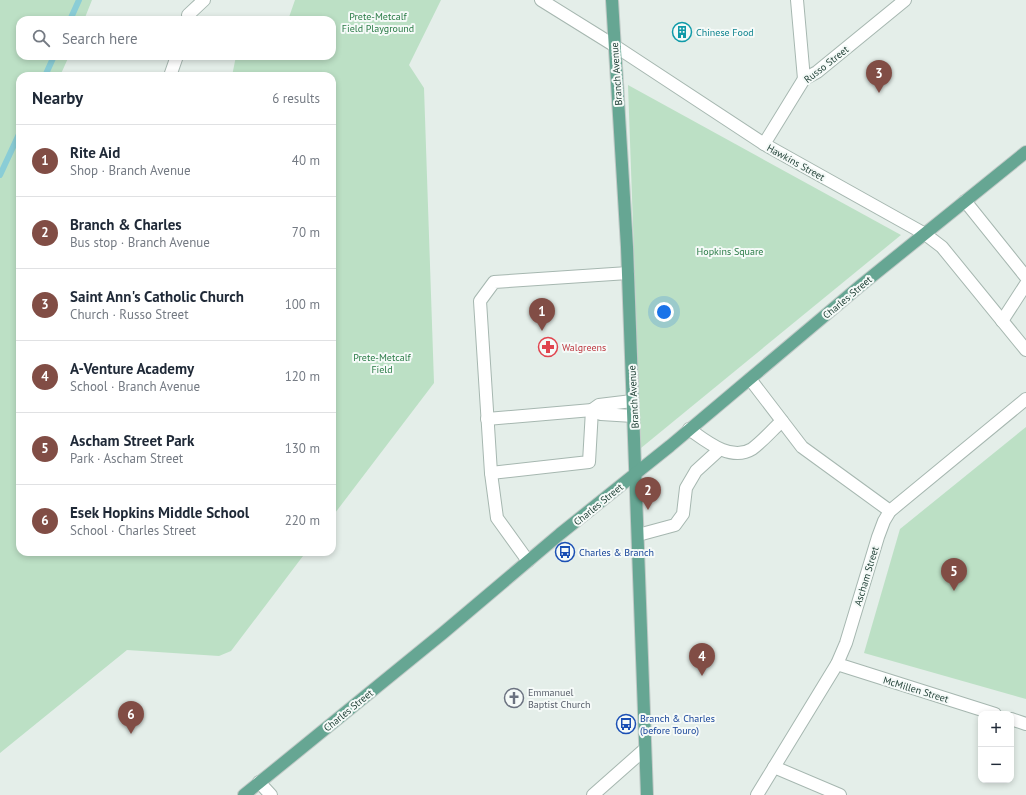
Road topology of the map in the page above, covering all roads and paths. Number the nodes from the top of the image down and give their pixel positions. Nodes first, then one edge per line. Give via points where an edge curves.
1 (192, 0) edge
2 (204, 0) edge
3 (541, 0) edge
4 (612, 0) edge
5 (797, 0) edge
6 (905, 0) edge
7 (188, 16) edge
8 (189, 16) edge
9 (615, 46) junction
10 (176, 60) edge
11 (171, 72) edge
12 (804, 79) junction
13 (764, 144) junction
14 (1026, 152) edge
15 (965, 201) junction
16 (925, 234) junction
17 (628, 273) junction
18 (1026, 277) edge
19 (1026, 284) edge
20 (1002, 321) junction
21 (1026, 350) edge
22 (750, 379) junction
23 (1026, 399) edge
24 (632, 401) junction
25 (592, 410) junction
26 (633, 416) junction
27 (487, 419) junction
28 (782, 421) junction
29 (689, 429) junction
30 (719, 450) junction
31 (491, 473) junction
32 (636, 473) junction
33 (890, 511) junction
34 (638, 535) junction
35 (528, 561) junction
36 (837, 664) junction
37 (986, 711) edge
38 (1014, 720) edge
39 (1026, 724) edge
40 (644, 749) junction
41 (774, 767) junction
42 (259, 782) junction
43 (244, 795) edge
44 (271, 795) edge
45 (593, 795) edge
46 (647, 795) edge
47 (757, 795) edge
48 (840, 795) edge

1 - 7 street
2 - 8 street
3 - 9 street, Hawkins Street
4 - 9 main road, Branch Avenue
5 - 12 street
6 - 12 street, Russo Street via 817,72
9 - 13 street, Hawkins Street
9 - 17 main road, Branch Avenue
10 - 11 street
12 - 13 street, Russo Street
13 - 16 street, Hawkins Street
14 - 15 main road, Charles Street
15 - 16 main road, Charles Street
15 - 18 street
16 - 20 street, Hawkins Street via 942,247
16 - 22 main road, Charles Street
17 - 24 main road, Branch Avenue
17 - 27 street via 494,282 480,301
19 - 20 street
20 - 21 street, Hawkins Street
22 - 28 street
22 - 29 main road, Charles Street
23 - 33 street, Ascham Street
24 - 25 street via 598,405
24 - 26 main road, Branch Avenue
25 - 26 street via 601,414
25 - 27 street
25 - 31 street via 589,462
26 - 32 main road, Branch Avenue
27 - 31 street
28 - 30 street via 751,449 738,453
28 - 33 street via 802,447
29 - 30 street
29 - 32 main road, Charles Street
30 - 34 street via 696,471 686,488 683,514 675,524
31 - 35 street via 497,518
32 - 34 main road, Branch Avenue
32 - 35 main road, Charles Street
33 - 36 street, Ascham Street via 878,537 846,643
34 - 40 main road, Branch Avenue
35 - 42 main road, Charles Street
36 - 37 street, McMillen Street
36 - 41 street, Ascham Street
38 - 39 street
40 - 45 street
40 - 46 main road, Branch Avenue
41 - 47 street, Ascham Street
41 - 48 street
42 - 43 main road, Charles Street
42 - 44 street

